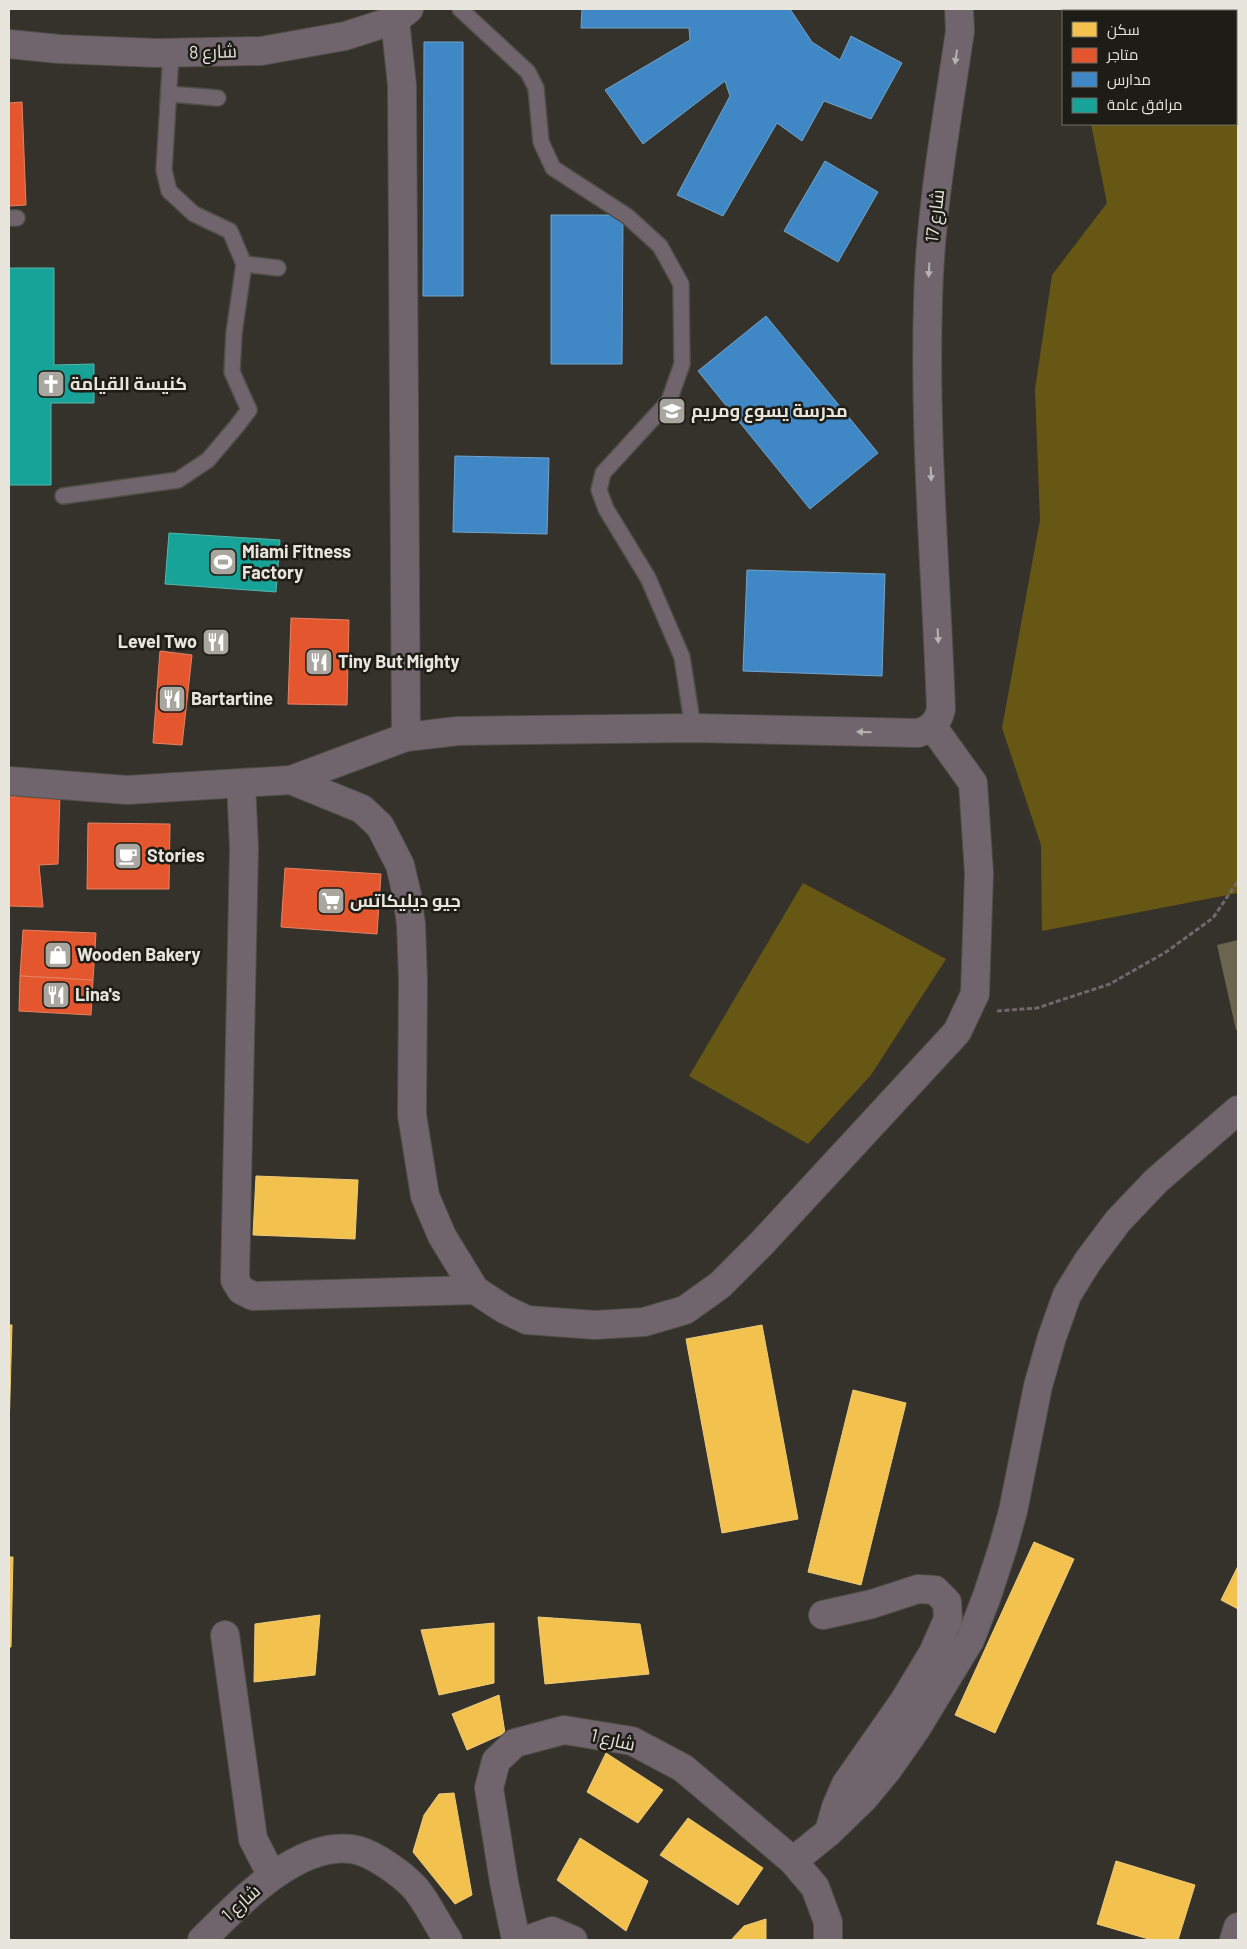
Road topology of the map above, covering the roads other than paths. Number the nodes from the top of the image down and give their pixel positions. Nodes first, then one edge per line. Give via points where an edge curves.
1 (460, 9) edge
2 (959, 9) edge
3 (402, 14) edge
4 (9, 44) edge
5 (171, 53) junction
6 (169, 94) junction
7 (218, 98) dead end
8 (244, 264) junction
9 (278, 268) dead end
10 (63, 496) dead end
11 (932, 726) junction
12 (693, 728) junction
13 (406, 737) junction
14 (9, 780) edge
15 (291, 780) junction
16 (241, 783) junction
17 (1238, 1110) edge
18 (475, 1290) junction
19 (823, 1615) dead end
20 (225, 1635) dead end
21 (829, 1832) junction
22 (793, 1861) junction
23 (272, 1876) junction
24 (1238, 1926) edge
25 (202, 1940) edge
26 (448, 1940) edge
27 (516, 1940) edge
28 (527, 1940) edge
29 (573, 1940) edge
30 (828, 1940) edge
31 (1234, 1940) edge

1 - 12 lane via 528,72 536,88 541,142 553,168 628,216 660,246 680,284 682,364 669,401 603,473 599,490 606,508 648,578 682,657
2 -> 11 street, شارع 17 via 960,30 931,234 928,299 929,425 941,710 939,719
3 - 5 street, شارع 8 via 345,36 261,51
3 - 13 street
4 - 5 street, شارع 8
5 - 6 lane
6 - 7 lane
6 - 8 lane via 164,170 169,191 194,214 230,232
8 - 9 lane
8 - 10 lane via 232,372 249,410 236,427 208,460 178,480
11 -> 12 street via 918,732
11 - 18 street via 973,783 979,873 976,985 957,1032 762,1243 720,1285 685,1310 644,1322 594,1325 527,1320
12 - 13 street via 458,731
13 - 15 street
14 - 16 street via 127,790
15 - 16 street
15 - 18 street via 362,809 380,826 400,865 411,924 412,1115 418,1157 425,1196 442,1236
16 - 18 street via 244,848 235,1280 241,1290 253,1296
17 - 21 street via 1156,1181 1118,1221 1067,1296 1038,1386 1006,1538 970,1640 888,1769
19 - 21 street via 918,1590 935,1590 948,1602 948,1619 933,1653 846,1784
20 - 23 street via 252,1839
21 - 22 street
22 - 27 street, شارع 1 via 683,1768 632,1741 564,1730 515,1742 496,1761 489,1788
22 - 30 street, شارع 1 via 815,1887 828,1922
23 - 25 street, شارع 1
23 - 26 street, شارع 1 via 305,1856 330,1850 358,1851 385,1864 416,1889
24 - 31 street
28 - 29 street via 552,1931

